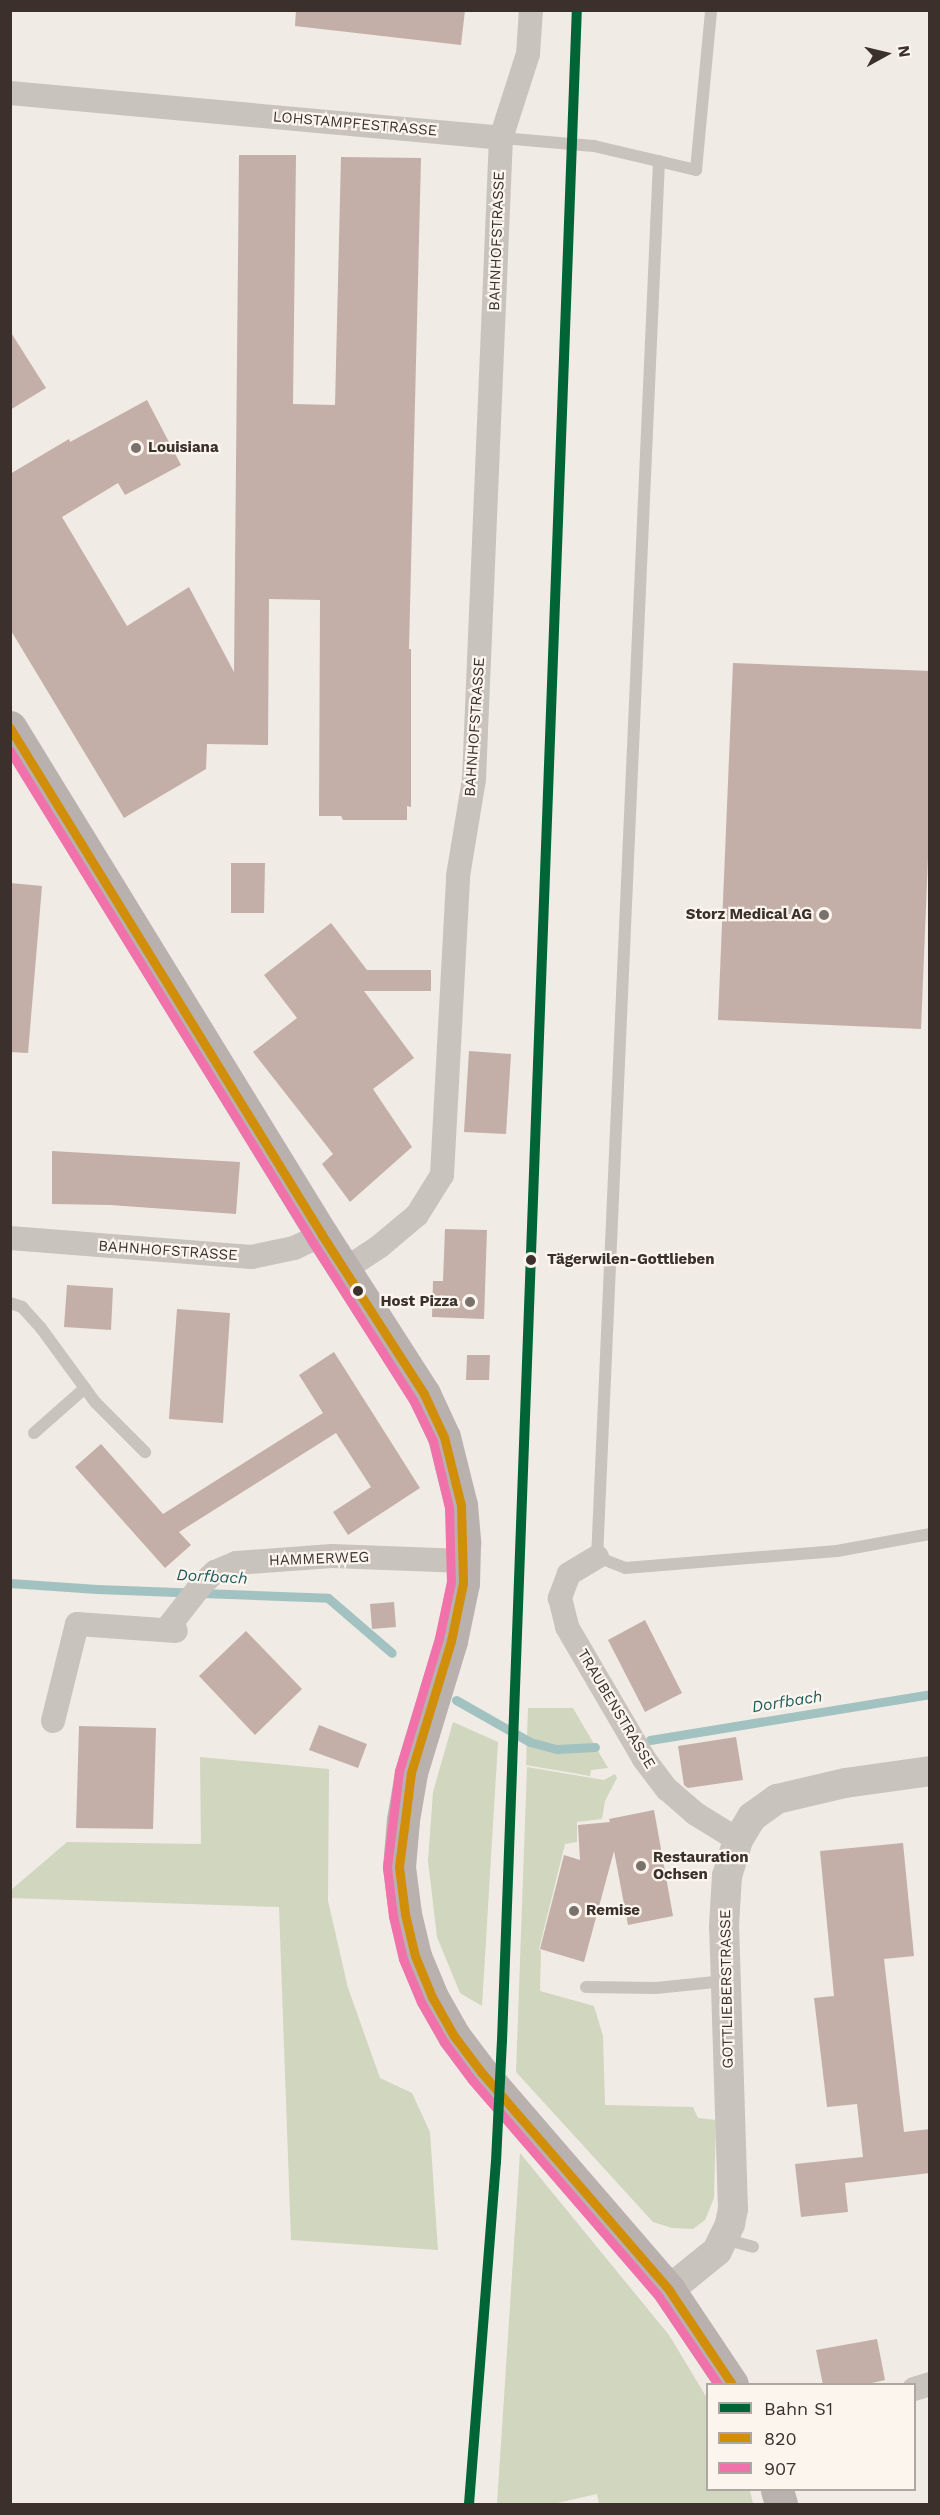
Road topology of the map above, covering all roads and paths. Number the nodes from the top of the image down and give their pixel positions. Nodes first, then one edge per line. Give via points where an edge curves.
1 (531, 10) edge
2 (711, 10) edge
3 (10, 93) edge
4 (501, 138) junction
5 (659, 161) junction
6 (10, 727) edge
7 (322, 1235) junction
8 (10, 1238) edge
9 (344, 1270) junction
10 (10, 1303) edge
11 (85, 1388) junction
12 (34, 1433) dead end
13 (145, 1452) dead end
14 (930, 1534) edge
15 (597, 1557) junction
16 (464, 1561) junction
17 (53, 1721) dead end
18 (930, 1771) edge
19 (738, 1840) junction
20 (726, 1981) junction
21 (586, 1987) dead end
22 (724, 2240) junction
23 (753, 2247) dead end
24 (669, 2290) junction
25 (731, 2383) edge

1 - 4 street, BAHNHOFSTRASSE via 528,54
2 - 5 lane, LOHSTAMPFESTRASSE via 696,170
3 - 4 street, LOHSTAMPFESTRASSE
4 - 5 lane, LOHSTAMPFESTRASSE via 594,146
4 - 9 street, BAHNHOFSTRASSE via 474,778 458,876 442,1175 417,1215
5 - 15 lane
6 - 7 main road
7 - 8 street, BAHNHOFSTRASSE via 294,1248 251,1257
7 - 9 main road
9 - 16 main road via 424,1394 440,1427 459,1495
10 - 11 lane via 22,1307 41,1328
11 - 12 lane
11 - 13 lane
14 - 15 lane via 837,1551 625,1568
15 - 19 street, TRAUBENSTRASSE via 569,1574 560,1598 567,1627 644,1759 667,1789 696,1814
16 - 17 street, HAMMERWEG via 332,1556 236,1563 215,1572 202,1584 171,1630 77,1624
16 - 24 main road via 460,1601 411,1773 403,1820 399,1868 410,1935 428,1987 454,2036
18 - 19 street, GOTTLIEBERSTRASSE via 845,1783 777,1799 752,1817
19 - 20 street, GOTTLIEBERSTRASSE via 727,1876
20 - 21 lane via 656,1988
20 - 22 street, GOTTLIEBERSTRASSE via 733,2191
22 - 23 lane
22 - 24 street, GOTTLIEBERSTRASSE via 707,2261
24 - 25 main road

